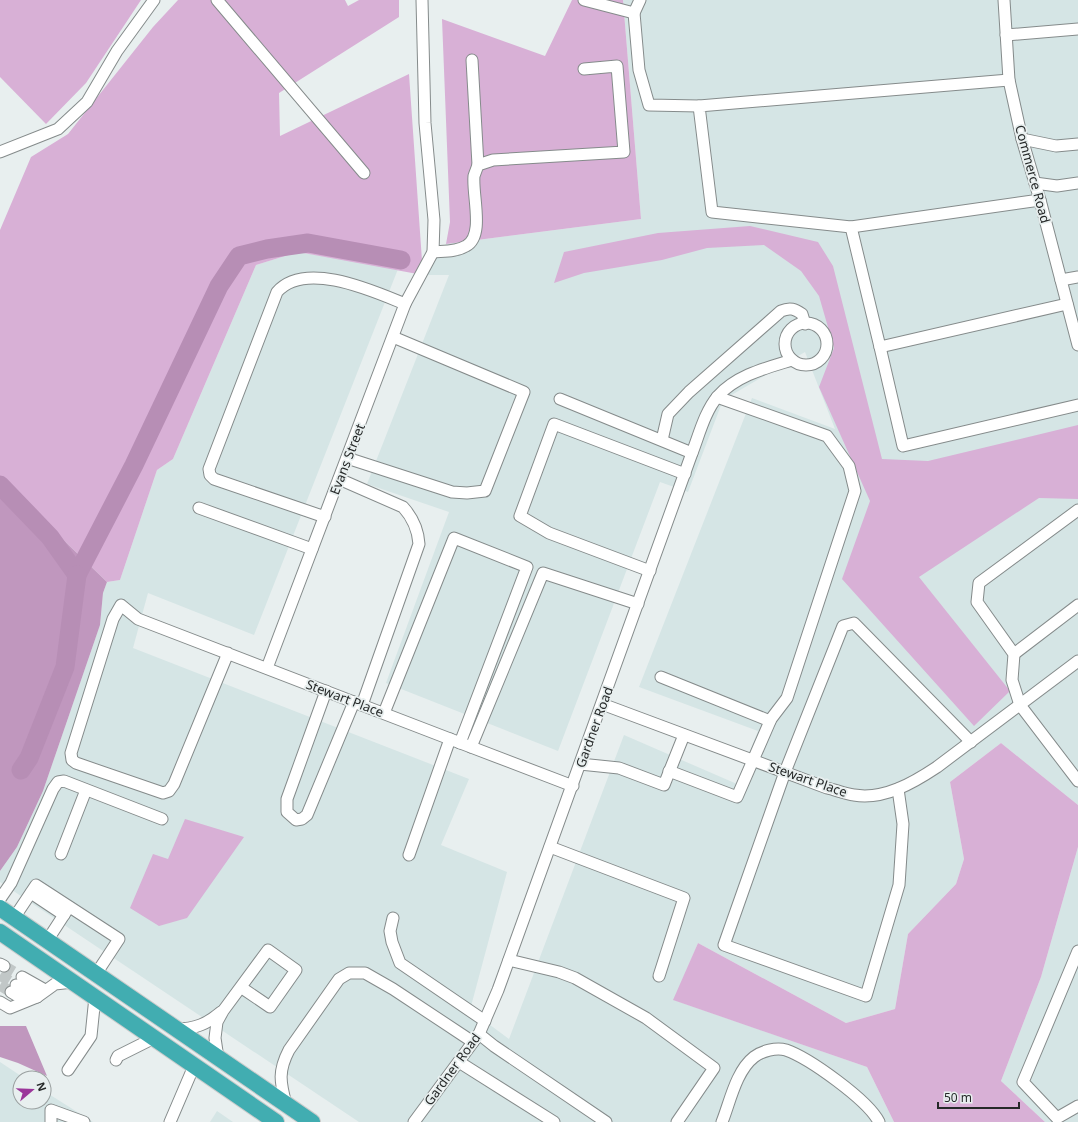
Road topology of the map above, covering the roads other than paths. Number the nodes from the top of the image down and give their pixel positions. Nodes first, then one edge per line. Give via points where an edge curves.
1 (154, 0) edge
2 (217, 0) edge
3 (422, 0) edge
4 (584, 0) edge
5 (640, 0) edge
6 (1004, 0) edge
7 (634, 13) junction
8 (1078, 29) edge
9 (1006, 35) junction
10 (472, 60) dead end
11 (584, 69) dead end
12 (1009, 80) junction
13 (699, 106) junction
14 (1022, 139) junction
15 (1078, 144) edge
16 (0, 152) edge
17 (478, 165) junction
18 (364, 173) dead end
19 (1035, 183) junction
20 (1078, 184) edge
21 (1040, 200) junction
22 (851, 227) junction
23 (433, 252) junction
24 (1078, 277) edge
25 (1061, 280) junction
26 (404, 304) junction
27 (1068, 304) junction
28 (804, 324) junction
29 (393, 337) junction
30 (1078, 345) edge
31 (880, 347) junction
32 (792, 360) junction
33 (717, 397) junction
34 (560, 399) dead end
35 (1078, 405) edge
36 (662, 440) junction
37 (692, 453) junction
38 (347, 458) junction
39 (685, 474) junction
40 (339, 479) junction
41 (199, 508) dead end
42 (1076, 516) edge
43 (325, 517) junction
44 (312, 549) junction
45 (650, 571) junction
46 (638, 604) junction
47 (1078, 605) edge
48 (228, 653) junction
49 (1014, 654) junction
50 (1078, 661) edge
51 (267, 668) junction
52 (661, 677) dead end
53 (326, 691) junction
54 (358, 703) junction
55 (602, 704) junction
56 (1020, 705) junction
57 (384, 714) junction
58 (770, 721) junction
59 (684, 734) junction
60 (455, 741) junction
61 (971, 742) junction
62 (471, 747) junction
63 (753, 760) junction
64 (580, 764) junction
65 (669, 771) junction
66 (785, 772) junction
67 (1078, 781) edge
68 (573, 786) junction
69 (898, 789) junction
70 (86, 790) junction
71 (162, 819) dead end
72 (550, 847) junction
73 (61, 854) dead end
74 (409, 855) dead end
75 (0, 899) edge
76 (0, 908) edge
77 (67, 911) junction
78 (14, 918) junction
79 (393, 918) dead end
80 (0, 932) edge
81 (47, 941) junction
82 (1078, 951) edge
83 (509, 960) junction
84 (96, 974) junction
85 (659, 976) dead end
86 (73, 982) junction
87 (242, 988) junction
88 (41, 994) junction
89 (95, 997) junction
90 (0, 1002) edge
91 (26, 1002) junction
92 (223, 1011) junction
93 (485, 1021) junction
94 (176, 1029) junction
95 (154, 1038) junction
96 (476, 1038) junction
97 (218, 1058) junction
98 (116, 1060) dead end
99 (459, 1062) junction
100 (194, 1066) junction
101 (68, 1070) dead end
102 (286, 1104) junction
103 (1078, 1106) edge
104 (51, 1122) edge
105 (84, 1122) edge
106 (170, 1122) edge
107 (276, 1122) edge
108 (312, 1122) edge
109 (414, 1122) edge
110 (554, 1122) edge
111 (606, 1122) edge
112 (677, 1122) edge
113 (722, 1122) edge
114 (879, 1122) edge

1 - 16 street via 117,51 87,102 58,129
2 - 18 street
3 - 23 street via 425,123 434,220
4 - 7 street
5 - 7 street
6 - 9 street, Commerce Road
7 - 13 street via 639,70 649,106
8 - 9 street
9 - 12 street, Commerce Road
10 - 17 street
11 - 17 street via 617,66 624,152 494,160
12 - 13 street
12 - 14 street, Commerce Road
13 - 22 street via 712,212
14 - 15 street via 1056,146
14 - 19 street, Commerce Road
17 - 23 street via 474,176 474,240 456,250
19 - 20 street via 1057,186
19 - 21 street, Commerce Road
21 - 22 street
21 - 25 street, Commerce Road
22 - 31 street
23 - 26 street, Evans Street
24 - 25 street
25 - 27 street, Commerce Road
26 - 29 street, Evans Street
26 - 43 street via 362,286 320,278 299,279 284,284 277,292 209,469 214,479
27 - 30 street, Commerce Road
27 - 31 street
28 - 32 street via 792,329 787,336 786,349
28 - 32 street via 822,330 826,338 826,351 819,361 813,364 805,365
28 - 36 street via 802,314 796,309 788,308 781,311 668,414
29 - 38 street, Evans Street
29 - 38 street via 524,392 485,491 452,492
31 - 35 street via 903,446
32 - 33 street, Gardner Road via 746,375
33 - 37 street, Gardner Road
33 - 58 street via 828,436 849,466 855,491 787,698
34 - 36 street
36 - 37 street
37 - 39 street, Gardner Road
38 - 40 street, Evans Street
39 - 45 street, Gardner Road
39 - 45 street via 554,424 520,516 549,533
40 - 43 street, Evans Street
40 - 54 street via 403,507 411,516 419,544
41 - 44 street
42 - 49 street via 979,583 977,602
43 - 44 street, Evans Street
44 - 51 street, Evans Street
45 - 46 street, Gardner Road
46 - 55 street, Gardner Road
46 - 62 street via 543,573
47 - 49 street
48 - 48 street, Stewart Place via 138,619 121,605 113,619 71,753 72,760 163,793 169,791
48 - 51 street, Stewart Place
49 - 56 street via 1012,680
50 - 56 street, Stewart Place
51 - 53 street, Stewart Place
52 - 58 street
53 - 54 street, Stewart Place
53 - 54 street via 287,799 287,812 296,820 307,815 341,734
54 - 57 street, Stewart Place
55 - 59 street, Stewart Place
55 - 64 street, Gardner Road
56 - 61 street, Stewart Place
56 - 67 street
57 - 60 street, Stewart Place
57 - 60 street via 454,538 527,568 473,707
58 - 63 street
59 - 63 street, Stewart Place
59 - 65 street
60 - 62 street, Stewart Place
60 - 74 street
61 - 66 street via 854,623 843,626
61 - 69 street, Stewart Place via 937,767
62 - 68 street, Stewart Place
63 - 65 street via 738,797
63 - 66 street, Stewart Place
64 - 65 street via 619,768 664,786
64 - 68 street, Gardner Road
66 - 69 street, Stewart Place via 855,796
66 - 69 street via 724,945 866,996 899,885 903,824
68 - 72 street, Gardner Road
70 - 71 street
70 - 73 street
70 - 75 street via 64,781 54,786 11,883
72 - 83 street, Gardner Road
72 - 85 street via 684,898
76 - 78 highway
77 - 78 street via 36,885
77 - 81 street
77 - 84 street via 119,939
78 - 81 highway
79 - 93 street via 390,931 400,962
80 - 86 highway
81 - 84 highway
82 - 103 street via 1023,1082 1057,1118
83 - 93 street, Gardner Road
83 - 112 street via 575,978 646,1018 714,1068
84 - 94 highway
86 - 88 street via 55,984
86 - 89 highway
87 - 87 street via 268,950 296,970 270,1007
87 - 92 street
88 - 91 street
88 - 91 street via 17,985
89 - 95 highway
89 - 101 street via 91,1036
90 - 91 street via 10,1008
92 - 94 street via 208,1023
92 - 97 street via 217,1022 215,1038
93 - 96 street, Gardner Road
94 - 97 highway
95 - 98 street via 118,1056
95 - 100 highway
96 - 99 street, Gardner Road
96 - 102 street via 365,973 349,973 339,979 284,1060 280,1084
96 - 111 street via 494,1046
97 - 102 highway
99 - 109 street, Gardner Road
99 - 110 street
100 - 106 street
100 - 107 highway
102 - 108 highway
104 - 105 street via 52,1110
113 - 114 street via 739,1078 754,1057 767,1050 785,1050 813,1064 862,1101

